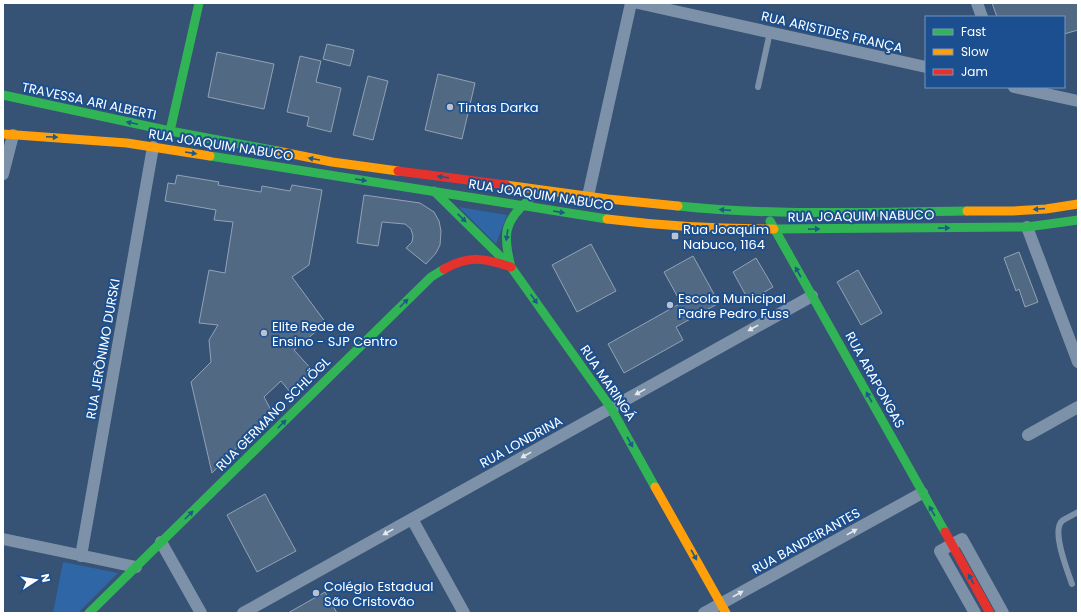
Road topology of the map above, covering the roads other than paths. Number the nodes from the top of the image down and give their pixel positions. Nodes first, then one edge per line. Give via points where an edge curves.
1 (199, 3) edge
2 (631, 3) edge
3 (638, 3) edge
4 (977, 3) edge
5 (982, 16) edge
6 (770, 32) junction
7 (925, 67) edge
8 (758, 87) dead end
9 (1019, 88) edge
10 (3, 95) edge
11 (1078, 101) edge
12 (170, 131) junction
13 (8, 134) edge
14 (153, 147) junction
15 (3, 174) edge
16 (434, 191) junction
17 (551, 191) junction
18 (588, 196) junction
19 (1078, 204) edge
20 (521, 206) junction
21 (764, 212) junction
22 (1078, 220) edge
23 (1027, 227) junction
24 (775, 230) junction
25 (511, 267) junction
26 (812, 296) junction
27 (1078, 362) edge
28 (611, 408) junction
29 (1078, 408) edge
30 (1028, 435) dead end
31 (922, 493) junction
32 (1078, 512) edge
33 (412, 519) junction
34 (3, 539) edge
35 (161, 542) junction
36 (952, 545) junction
37 (81, 556) junction
38 (136, 567) junction
39 (1072, 584) dead end
40 (723, 608) edge
41 (89, 613) edge
42 (201, 613) edge
43 (244, 613) edge
44 (464, 613) edge
45 (704, 613) edge
46 (975, 613) edge
47 (990, 613) edge
48 (1003, 613) edge

1 - 12 main road
2 - 18 street
3 - 6 street, RUA ARISTIDES FRANÇA
4 - 5 street
6 - 7 street, RUA ARISTIDES FRANÇA
6 - 8 lane
9 - 11 street
12 -> 10 main road, TRAVESSA ARI ALBERTI
17 -> 12 main road, RUA JOAQUIM NABUCO via 332,162
13 -> 14 main road, RUA JOAQUIM NABUCO via 100,140
13 - 15 street
14 -> 16 main road, RUA JOAQUIM NABUCO
14 - 37 street, RUA JERÔNIMO DURSKI
16 - 20 main road, RUA JOAQUIM NABUCO
16 -> 25 main road, RUA MARINGÁ
17 - 18 main road, RUA JOAQUIM NABUCO
17 - 20 main road via 535,196
21 -> 18 main road, RUA JOAQUIM NABUCO via 692,208
19 -> 21 main road, RUA JOAQUIM NABUCO via 1013,211
20 -> 24 main road, RUA JOAQUIM NABUCO via 634,223
20 -> 25 main road via 506,232
21 - 24 main road, RUA ARAPONGAS
22 - 23 main road, RUA JOAQUIM NABUCO
24 -> 23 main road, RUA JOAQUIM NABUCO
23 - 27 street
26 -> 24 main road, RUA ARAPONGAS
25 -> 28 main road, RUA MARINGÁ
35 -> 25 main road, RUA GERMANO SCHLÖGL via 431,277 445,267 469,259 481,258
26 -> 28 street, RUA LONDRINA
31 -> 26 main road, RUA ARAPONGAS
28 -> 33 street, RUA LONDRINA
28 -> 40 main road, RUA MARINGÁ
29 - 30 street
36 -> 31 main road, RUA ARAPONGAS
40 -> 31 street, RUA BANDEIRANTES
32 - 39 lane via 1061,522 1058,529
33 -> 43 street, RUA LONDRINA
33 - 44 street
34 - 37 street
35 - 38 main road, RUA GERMANO SCHLÖGL
35 - 42 street
36 - 46 street via 940,551
47 -> 36 main road, RUA ARAPONGAS
36 - 48 street via 962,539
37 - 38 street
38 - 41 main road, RUA GERMANO SCHLÖGL
40 - 45 street, RUA BANDEIRANTES

